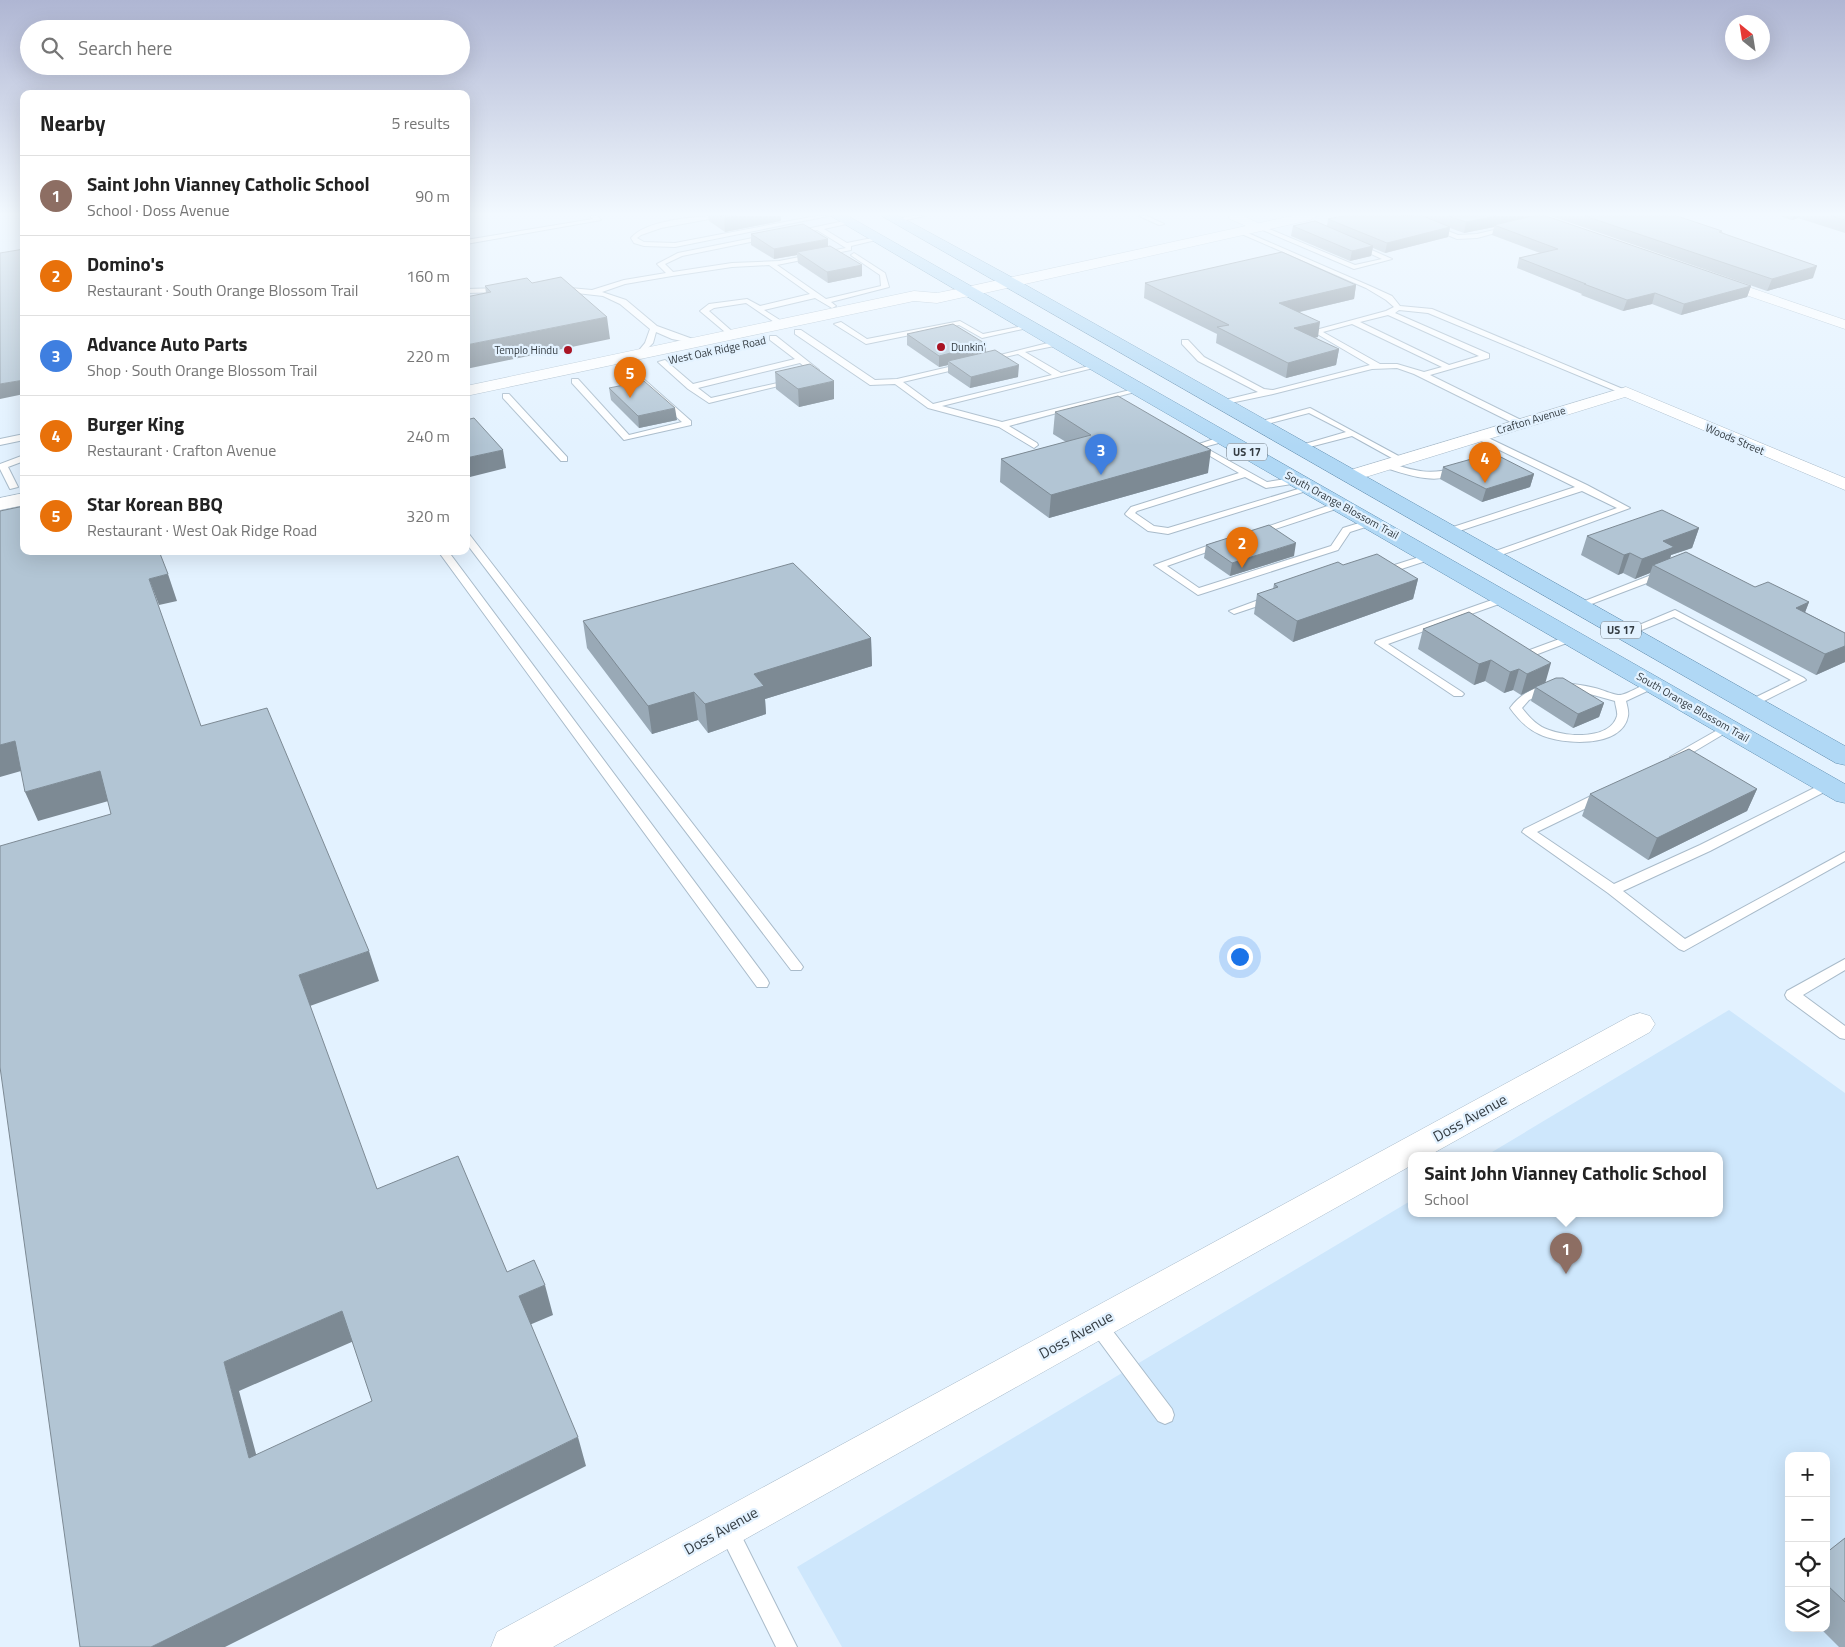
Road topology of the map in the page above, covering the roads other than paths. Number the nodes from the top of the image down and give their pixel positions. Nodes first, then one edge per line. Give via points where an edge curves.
1 (596, 293) edge
2 (812, 293) edge
3 (862, 293) edge
4 (867, 293) edge
5 (963, 293) edge
6 (968, 293) edge
7 (1029, 293) edge
8 (1380, 293) edge
9 (1752, 293) edge
10 (817, 296) junction
11 (937, 298) junction
12 (825, 301) junction
13 (882, 303) junction
14 (758, 308) junction
15 (1398, 308) junction
16 (1389, 313) junction
17 (839, 318) junction
18 (1353, 322) junction
19 (1845, 326) edge
20 (1028, 327) junction
21 (654, 328) junction
22 (776, 331) junction
23 (798, 332) junction
24 (731, 335) junction
25 (697, 342) junction
26 (1056, 342) junction
27 (1185, 342) dead end
28 (1018, 352) junction
29 (640, 354) junction
30 (802, 360) junction
31 (981, 361) edge
32 (662, 362) junction
33 (972, 363) edge
34 (1097, 366) junction
35 (1377, 366) junction
36 (1448, 367) junction
37 (627, 369) junction
38 (1059, 375) junction
39 (1423, 375) junction
40 (534, 377) junction
41 (575, 381) junction
42 (896, 382) junction
43 (691, 387) junction
44 (470, 390) edge
45 (1138, 390) junction
46 (1268, 392) junction
47 (1626, 392) junction
48 (470, 395) edge
49 (506, 396) junction
50 (470, 403) edge
51 (1224, 403) junction
52 (931, 406) junction
53 (1258, 423) junction
54 (1520, 423) junction
55 (1002, 425) junction
56 (1353, 433) junction
57 (1478, 436) junction
58 (20, 438) edge
59 (1223, 439) junction
60 (0, 442) edge
61 (1034, 445) dead end
62 (1300, 448) junction
63 (1520, 456) junction
64 (20, 459) edge
65 (564, 459) dead end
66 (1506, 460) edge
67 (1394, 462) junction
68 (2, 466) edge
69 (1468, 467) edge
70 (1246, 474) junction
71 (1350, 476) junction
72 (1304, 484) junction
73 (1845, 486) edge
74 (1584, 487) junction
75 (15, 490) edge
76 (0, 504) edge
77 (1342, 504) junction
78 (1372, 522) junction
79 (1447, 532) junction
80 (1251, 534) edge
81 (1232, 540) edge
82 (470, 541) edge
83 (445, 555) edge
84 (1432, 556) junction
85 (1490, 556) junction
86 (1372, 564) edge
87 (1675, 568) edge
88 (1280, 595) edge
89 (1506, 598) junction
90 (1577, 606) junction
91 (1234, 611) dead end
92 (1625, 632) junction
93 (1573, 637) junction
94 (1509, 645) edge
95 (1654, 684) junction
96 (1458, 694) dead end
97 (1620, 699) junction
98 (1750, 704) junction
99 (1728, 727) junction
100 (1845, 757) edge
101 (1665, 763) edge
102 (1614, 789) edge
103 (1837, 790) edge
104 (1845, 856) edge
105 (1613, 890) junction
106 (1845, 964) edge
107 (796, 967) dead end
108 (762, 983) dead end
109 (1640, 1024) dead end
110 (1845, 1034) edge
111 (1408, 1152) edge
112 (1408, 1152) edge
113 (1097, 1324) junction
114 (1165, 1415) dead end
115 (727, 1528) junction
116 (512, 1647) edge
117 (787, 1647) edge

1 - 21 lane via 623,302
2 - 10 lane
3 - 12 lane
4 - 13 lane
5 - 11 street, West Oak Ridge Road
6 - 20 main road, South Orange Blossom Trail / US 17
7 - 51 main road, US 17
8 - 15 lane
9 - 19 street
10 - 12 lane
10 - 14 lane
11 - 13 street, West Oak Ridge Road via 914,296
11 - 17 street, West Oak Ridge Road via 926,305
12 - 17 lane
13 - 17 street, West Oak Ridge Road
14 - 22 lane
14 - 24 lane via 748,301 712,306 704,311
15 - 16 lane
15 - 47 lane via 1448,318
16 - 18 lane
16 - 36 lane via 1486,356
17 - 20 lane via 866,342 960,323 982,336
17 - 22 street, West Oak Ridge Road
17 - 23 street, West Oak Ridge Road
18 - 35 lane via 1316,331
18 - 36 lane
20 - 26 main road, South Orange Blossom Trail / US 17
21 - 25 lane via 675,338
21 - 29 lane via 649,343
22 - 23 street, West Oak Ridge Road
22 - 24 street, West Oak Ridge Road
22 - 30 lane
22 - 32 street, West Oak Ridge Road
23 - 42 lane via 873,383
24 - 25 street, West Oak Ridge Road
25 - 29 street, West Oak Ridge Road
26 - 28 lane
26 - 34 main road, South Orange Blossom Trail / US 17
27 - 46 lane via 1201,359 1256,389
28 - 31 lane
28 - 38 lane
29 - 40 street, West Oak Ridge Road
30 - 43 lane
30 - 43 lane via 816,375 709,401
32 - 37 street, West Oak Ridge Road
32 - 43 lane
33 - 42 lane
34 - 38 lane
34 - 45 main road, South Orange Blossom Trail / US 17
35 - 39 lane via 1397,366
35 - 46 lane
36 - 39 lane
37 - 41 street, West Oak Ridge Road
37 - 41 lane via 688,423 627,438
38 - 52 lane
39 - 54 lane
40 - 44 street, West Oak Ridge Road
40 - 48 street
41 - 49 street, West Oak Ridge Road
42 - 52 lane
45 - 55 lane
45 - 59 main road, South Orange Blossom Trail / US 17
46 - 51 lane
47 - 54 street, Crafton Avenue
47 - 73 street, Woods Street
49 - 50 street, West Oak Ridge Road
49 - 65 lane
51 - 53 main road, US 17
52 - 55 lane
53 - 56 lane via 1310,410
53 - 62 main road, US 17
54 - 57 street, Crafton Avenue
55 - 61 lane
56 - 62 lane
56 - 67 lane
57 - 63 lane
57 - 67 street, Crafton Avenue
58 - 60 lane
59 - 70 lane via 1197,446
59 - 72 main road, South Orange Blossom Trail / US 17
62 - 71 main road, US 17
63 - 66 lane
63 - 74 lane
64 - 68 lane
67 - 69 lane via 1415,475 1430,477
67 - 71 street, Crafton Avenue
68 - 75 lane
70 - 72 lane via 1271,486
70 - 72 lane via 1134,509 1130,514 1151,529 1168,531
71 - 79 main road, US 17
72 - 77 main road, South Orange Blossom Trail / US 17
74 - 79 lane
74 - 85 lane via 1625,508
75 - 76 street
77 - 78 main road, South Orange Blossom Trail / US 17
77 - 80 lane
78 - 81 lane via 1346,530 1335,548 1198,592 1159,565
78 - 84 main road, South Orange Blossom Trail / US 17
79 - 85 main road, US 17
82 - 107 lane
83 - 108 lane
84 - 86 lane via 1385,571
84 - 89 main road, South Orange Blossom Trail / US 17
85 - 90 main road, US 17
87 - 90 lane
88 - 91 lane
89 - 93 main road, South Orange Blossom Trail / US 17
89 - 96 lane via 1463,618 1380,643
90 - 92 main road, US 17
92 - 98 main road, US 17
92 - 98 lane via 1675,613 1800,680
93 - 94 lane via 1526,655
93 - 95 main road, South Orange Blossom Trail / US 17
95 - 97 lane
95 - 99 main road, South Orange Blossom Trail / US 17
97 - 97 lane via 1625,710 1622,720 1614,730 1591,739 1571,739 1544,733 1528,725 1516,708 1523,698 1558,686 1581,687
98 - 100 main road, US 17
99 - 101 lane
99 - 103 main road, South Orange Blossom Trail / US 17
102 - 105 lane via 1528,832
103 - 105 lane
104 - 105 lane via 1684,946
106 - 110 lane via 1792,995
109 - 112 street, Doss Avenue
111 - 113 street, Doss Avenue
113 - 114 lane
113 - 115 street, Doss Avenue
115 - 116 street, Doss Avenue
115 - 117 lane

